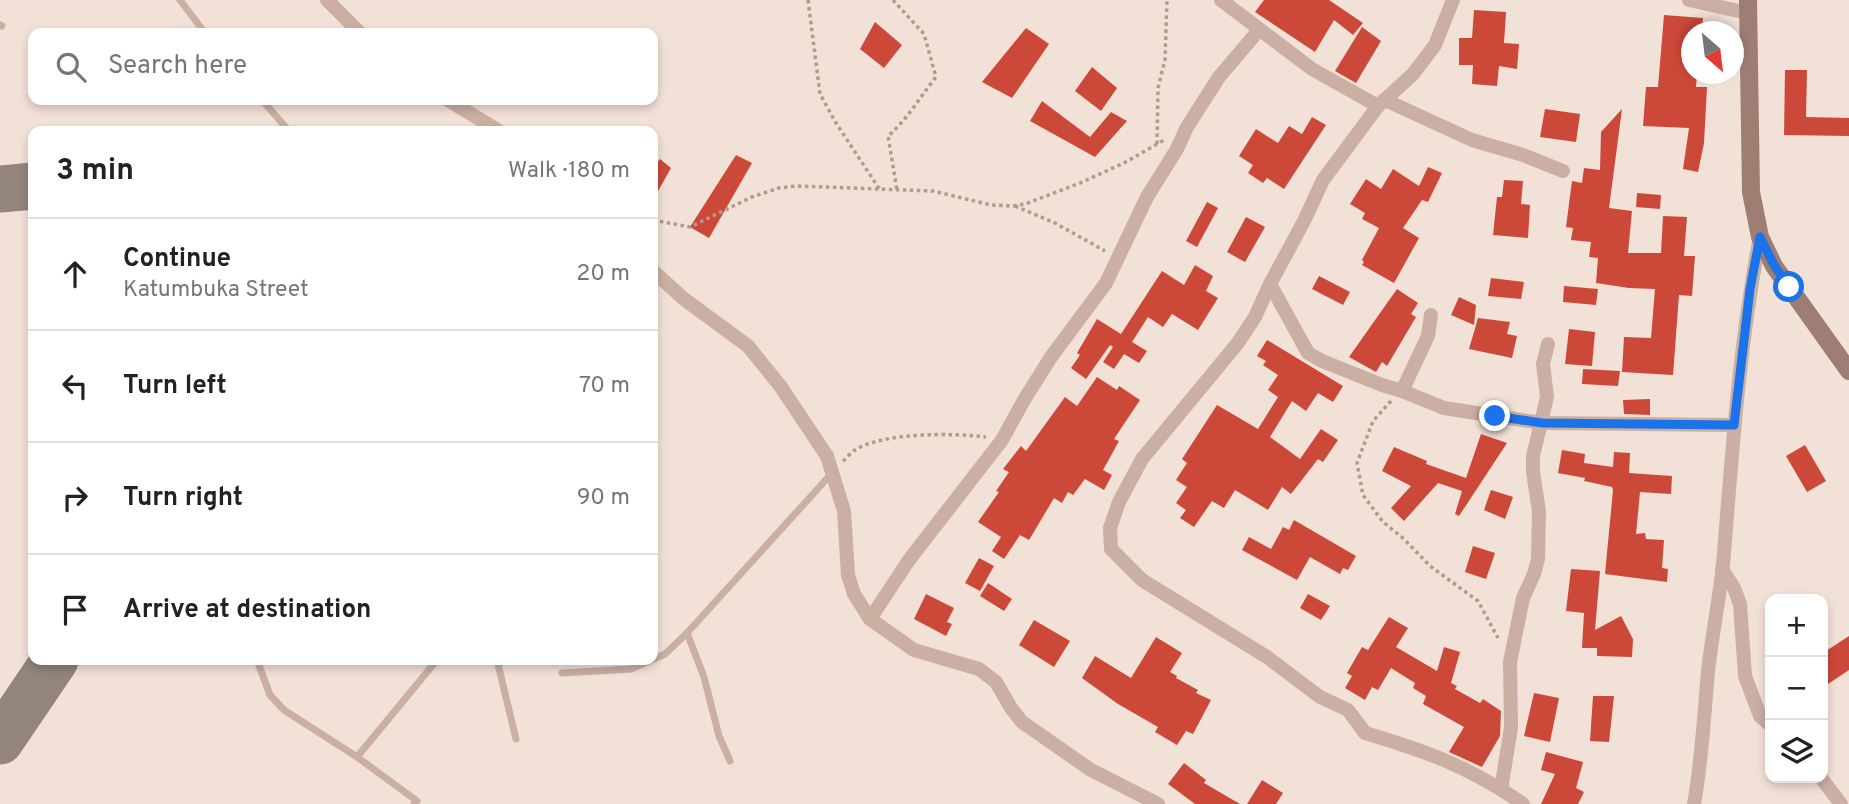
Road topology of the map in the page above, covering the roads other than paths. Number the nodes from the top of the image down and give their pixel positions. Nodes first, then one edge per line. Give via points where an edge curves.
1 (180, 0) edge
2 (327, 0) edge
3 (1221, 0) edge
4 (1452, 0) edge
5 (1689, 0) edge
6 (1748, 7) edge
7 (201, 28) edge
8 (355, 28) edge
9 (1259, 30) junction
10 (1382, 103) junction
11 (266, 105) edge
12 (456, 105) edge
13 (285, 126) edge
14 (491, 126) edge
15 (1563, 171) dead end
16 (1760, 237) junction
17 (658, 276) edge
18 (1270, 284) junction
19 (1432, 315) dead end
20 (1548, 344) dead end
21 (1849, 371) edge
22 (1402, 391) junction
23 (1542, 423) junction
24 (1734, 425) junction
25 (833, 471) junction
26 (1722, 569) junction
27 (870, 619) junction
28 (687, 634) junction
29 (658, 657) edge
30 (259, 665) edge
31 (433, 665) edge
32 (498, 665) edge
33 (640, 665) edge
34 (562, 673) dead end
35 (1765, 720) edge
36 (516, 738) dead end
37 (356, 757) junction
38 (730, 761) dead end
39 (1825, 783) edge
40 (1501, 789) junction
41 (414, 804) edge
42 (1158, 804) edge
43 (1524, 804) edge
44 (1693, 804) edge
45 (1841, 804) edge

1 - 7 lane
2 - 8 street
3 - 9 street
4 - 10 street via 1435,45 1413,75
5 - 6 street
6 - 16 main road via 1751,192
9 - 10 street via 1312,69
9 - 27 street via 1219,77 1187,127 1106,283 1051,357 1002,440 909,560
10 - 15 street
10 - 18 street via 1323,180
11 - 13 lane
12 - 14 street
16 - 21 main road via 1774,265
16 - 24 street
17 - 25 street via 748,346 781,387
18 - 22 street via 1308,353
18 - 40 street via 1237,344 1142,459 1110,528 1111,549 1142,580 1267,657 1320,697 1348,710 1364,733 1446,759
19 - 22 street
20 - 23 street
22 - 23 street via 1444,408
23 - 24 street
23 - 40 street via 1533,456 1538,559 1523,598 1510,662 1511,728
24 - 26 street
25 - 27 street via 844,511 848,575
25 - 28 lane
26 - 35 street via 1740,604 1745,676
26 - 44 street
27 - 42 street via 914,650 979,669 996,682 1022,722 1091,770
28 - 29 lane
28 - 38 lane
30 - 37 lane via 270,695 284,710
31 - 37 lane
32 - 36 lane
33 - 34 lane
37 - 41 lane via 417,801
39 - 45 street
40 - 43 street

